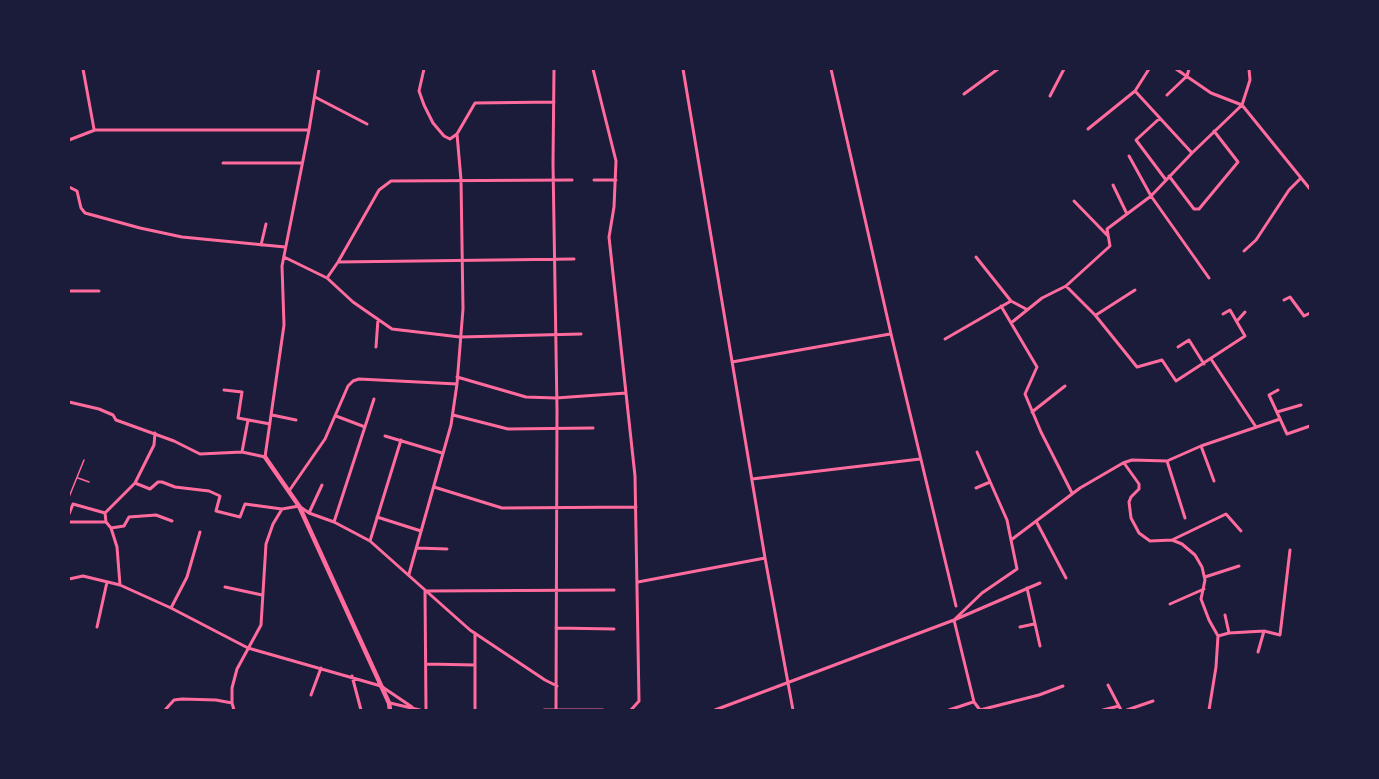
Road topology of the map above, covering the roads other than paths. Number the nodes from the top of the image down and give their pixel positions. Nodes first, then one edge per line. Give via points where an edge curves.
1 (83, 69) edge
2 (319, 69) edge
3 (424, 69) edge
4 (554, 69) edge
5 (593, 69) edge
6 (683, 69) edge
7 (831, 69) edge
8 (998, 69) edge
9 (1064, 69) edge
10 (1149, 69) edge
11 (1176, 69) edge
12 (1189, 69) edge
13 (1249, 69) edge
14 (1187, 76) junction
15 (1136, 91) junction
16 (964, 94) dead end
17 (1167, 95) dead end
18 (1050, 96) dead end
19 (315, 97) junction
20 (554, 102) junction
21 (1242, 105) junction
22 (1160, 118) junction
23 (367, 124) dead end
24 (1088, 129) dead end
25 (95, 130) junction
26 (309, 130) junction
27 (1214, 131) junction
28 (457, 134) junction
29 (69, 140) edge
30 (1192, 153) junction
31 (1129, 156) dead end
32 (303, 162) junction
33 (223, 163) dead end
34 (1167, 178) junction
35 (1301, 178) junction
36 (461, 180) junction
37 (572, 180) dead end
38 (594, 180) dead end
39 (617, 180) junction
40 (554, 181) junction
41 (1113, 185) dead end
42 (69, 187) edge
43 (1310, 189) edge
44 (1151, 196) junction
45 (1074, 201) dead end
46 (1127, 214) junction
47 (266, 224) dead end
48 (1108, 237) junction
49 (261, 245) junction
50 (285, 247) junction
51 (1244, 251) dead end
52 (284, 257) junction
53 (976, 257) dead end
54 (555, 258) junction
55 (574, 259) dead end
56 (461, 261) junction
57 (338, 262) junction
58 (327, 278) junction
59 (1209, 278) dead end
60 (1066, 286) junction
61 (1135, 290) dead end
62 (69, 291) edge
63 (99, 291) dead end
64 (1284, 300) dead end
65 (1011, 301) junction
66 (1001, 306) junction
67 (1027, 309) junction
68 (1245, 312) dead end
69 (1310, 313) edge
70 (1223, 314) dead end
71 (1095, 315) junction
72 (378, 319) junction
73 (1237, 321) junction
74 (1011, 323) junction
75 (580, 334) dead end
76 (891, 334) junction
77 (555, 336) junction
78 (459, 337) junction
79 (945, 339) dead end
80 (376, 347) dead end
81 (1178, 347) dead end
82 (1211, 359) junction
83 (732, 362) junction
84 (1204, 364) junction
85 (458, 377) junction
86 (457, 384) junction
87 (1065, 386) dead end
88 (224, 390) dead end
89 (1278, 390) dead end
90 (626, 393) junction
91 (556, 398) junction
92 (374, 399) dead end
93 (69, 402) edge
94 (1301, 405) dead end
95 (1032, 412) junction
96 (1277, 412) junction
97 (453, 414) junction
98 (272, 415) junction
99 (336, 416) junction
100 (1280, 419) junction
101 (248, 420) junction
102 (296, 420) dead end
103 (270, 424) junction
104 (1310, 426) edge
105 (365, 427) junction
106 (1256, 427) junction
107 (593, 428) dead end
108 (556, 430) junction
109 (155, 433) junction
110 (385, 436) dead end
111 (401, 440) junction
112 (1201, 446) junction
113 (242, 452) junction
114 (977, 452) dead end
115 (442, 453) junction
116 (265, 457) junction
117 (921, 459) junction
118 (84, 460) dead end
119 (1167, 461) junction
120 (1124, 463) junction
121 (77, 478) junction
122 (752, 479) junction
123 (1214, 481) dead end
124 (89, 482) dead end
125 (990, 482) junction
126 (135, 483) junction
127 (322, 485) dead end
128 (434, 487) junction
129 (976, 488) dead end
130 (289, 491) junction
131 (1072, 494) junction
132 (69, 497) edge
133 (299, 506) junction
134 (556, 506) junction
135 (636, 507) junction
136 (282, 509) junction
137 (105, 513) junction
138 (309, 513) junction
139 (69, 514) edge
140 (377, 518) junction
141 (1185, 518) dead end
142 (172, 520) dead end
143 (1036, 521) junction
144 (69, 522) edge
145 (106, 522) junction
146 (334, 522) junction
147 (111, 528) junction
148 (200, 531) dead end
149 (421, 531) junction
150 (1241, 531) dead end
151 (1011, 540) junction
152 (1172, 540) junction
153 (370, 542) junction
154 (417, 548) junction
155 (447, 549) dead end
156 (1290, 550) dead end
157 (765, 558) junction
158 (1239, 566) dead end
159 (409, 574) junction
160 (1205, 577) junction
161 (1066, 578) dead end
162 (70, 579) edge
163 (107, 582) junction
164 (638, 582) junction
165 (1040, 583) dead end
166 (120, 585) junction
167 (225, 587) dead end
168 (1027, 588) junction
169 (556, 589) junction
170 (1204, 589) junction
171 (614, 590) dead end
172 (426, 591) junction
173 (262, 595) junction
174 (1170, 604) dead end
175 (956, 606) dead end
176 (171, 608) junction
177 (1225, 615) dead end
178 (954, 620) junction
179 (1034, 624) junction
180 (97, 627) dead end
181 (1020, 627) dead end
182 (556, 628) junction
183 (614, 629) dead end
184 (1264, 631) junction
185 (475, 633) junction
186 (1229, 633) junction
187 (1218, 636) junction
188 (1040, 646) dead end
189 (248, 648) junction
190 (1258, 652) dead end
191 (426, 664) junction
192 (475, 665) junction
193 (321, 668) junction
194 (352, 676) junction
195 (788, 682) junction
196 (1108, 685) dead end
197 (381, 686) junction
198 (556, 686) junction
199 (1063, 686) dead end
200 (311, 695) dead end
201 (1153, 701) dead end
202 (974, 702) junction
203 (232, 703) junction
204 (388, 703) junction
205 (412, 707) junction
206 (1120, 708) edge
207 (165, 710) edge
208 (234, 710) edge
209 (362, 710) edge
210 (390, 710) edge
211 (420, 710) edge
212 (426, 710) edge
213 (475, 710) edge
214 (544, 710) edge
215 (556, 710) edge
216 (603, 710) edge
217 (631, 710) edge
218 (715, 710) edge
219 (794, 710) edge
220 (949, 710) edge
221 (980, 710) edge
222 (1103, 710) edge
223 (1127, 710) edge
224 (1209, 710) edge

1 - 25 street
2 - 19 street
3 - 28 street via 419,91 433,123 450,139
4 - 20 street
5 - 39 street via 616,161
6 - 83 street
7 - 76 street
8 - 16 street
9 - 18 street
10 - 15 street
11 - 14 street
12 - 14 street
13 - 21 street via 1250,80
14 - 17 street
14 - 21 street via 1211,93
15 - 22 street
15 - 24 street
19 - 23 street
19 - 26 street
20 - 28 street via 475,103
20 - 40 street
21 - 27 street
21 - 35 street
22 - 30 street
22 - 34 street via 1136,140
25 - 26 street
25 - 29 street
26 - 32 street
27 - 30 street
27 - 34 street via 1238,162 1198,209
28 - 36 street
30 - 34 street
31 - 44 street
32 - 33 street
32 - 50 street
34 - 44 street
35 - 43 street
35 - 51 street
36 - 40 street
36 - 56 street
36 - 57 street via 384,184
37 - 40 street
38 - 39 street
39 - 90 street via 609,237
40 - 54 street
41 - 46 street
42 - 49 street via 77,190 85,213 182,237
44 - 46 street
44 - 59 street
45 - 48 street
46 - 48 street via 1107,229
47 - 49 street
48 - 60 street via 1110,246
49 - 50 street
50 - 52 street
52 - 58 street
52 - 98 street via 284,325
53 - 65 street
54 - 55 street
54 - 56 street
54 - 77 street
56 - 57 street
56 - 78 street via 463,309
57 - 58 street
58 - 72 street
60 - 67 street
60 - 71 street
61 - 71 street
62 - 63 street
64 - 69 street via 1290,297 1304,316
65 - 66 street
65 - 67 street
66 - 74 street
66 - 79 street
67 - 74 street
68 - 73 street
70 - 73 street via 1230,310
71 - 84 street via 1137,367 1162,360 1176,381
72 - 78 street via 399,331
72 - 80 street
73 - 82 street via 1245,336
74 - 95 street via 1037,367 1025,394
75 - 77 street
76 - 83 street
76 - 117 street
77 - 78 street
77 - 91 street
78 - 85 street
81 - 84 street via 1189,340
82 - 84 street
82 - 106 street
83 - 122 street
85 - 86 street
85 - 91 street via 526,397
86 - 97 street
86 - 99 street via 359,379 348,386
87 - 95 street
88 - 101 street via 242,392 238,418
89 - 96 street via 1269,395
90 - 91 street
90 - 135 street
91 - 108 street
92 - 105 street
93 - 109 street via 99,409 116,420
94 - 96 street
95 - 131 street
96 - 100 street
97 - 108 street via 508,429
97 - 115 street
98 - 102 street
98 - 103 street
99 - 105 street
99 - 130 street
100 - 104 street via 1287,434
100 - 106 street
101 - 103 street
101 - 113 street
103 - 116 street
105 - 146 street
106 - 112 street
107 - 108 street
108 - 134 street
109 - 113 street via 200,454
109 - 126 street via 154,445
110 - 111 street
111 - 115 street
111 - 140 street
112 - 119 street
112 - 123 street
113 - 116 street
114 - 125 street
115 - 128 street
116 - 130 main road
117 - 122 street
117 - 175 street
118 - 121 lane
119 - 120 street
119 - 141 street
120 - 131 street
120 - 152 street via 1139,484 1129,502 1131,518 1139,533 1150,541
121 - 124 lane
121 - 132 lane
122 - 157 street
125 - 129 street
125 - 151 street via 1007,520
126 - 136 street via 150,489 162,482 208,491 220,496 216,511 240,517 245,504
126 - 137 street
127 - 138 street
128 - 134 street via 502,507
128 - 149 street
130 - 133 main road
131 - 143 street
133 - 136 street
133 - 138 street
133 - 197 main road
134 - 135 street
134 - 169 street
135 - 164 street
136 - 173 street via 266,544
137 - 139 street via 73,504
137 - 145 street
138 - 146 street
140 - 149 street
140 - 153 street
142 - 147 street via 156,515 127,517 124,526
143 - 151 street
143 - 161 street
144 - 145 street
145 - 147 street
146 - 153 street
147 - 166 street
148 - 176 street via 186,578
149 - 154 street
150 - 152 street via 1226,514
151 - 178 street via 1017,569 982,593
152 - 160 street via 1195,555
153 - 159 street
154 - 155 street
154 - 159 street
156 - 184 street via 1280,635
157 - 164 street
157 - 195 street
158 - 160 street
159 - 172 street
160 - 170 street
162 - 163 street via 83,576
163 - 166 street
163 - 180 street
164 - 217 street via 639,701
165 - 168 street
166 - 176 street
167 - 173 street
168 - 178 street
168 - 179 street
169 - 171 street
169 - 172 street
169 - 182 street
170 - 174 street
170 - 187 street via 1201,599
172 - 185 street
172 - 191 street
173 - 189 street via 261,625
176 - 189 street
177 - 186 street
178 - 195 street
178 - 202 street
179 - 181 street
179 - 188 street
182 - 183 street
182 - 198 street
184 - 186 street
184 - 190 street
185 - 192 street
185 - 198 street
186 - 187 street
187 - 224 street
189 - 193 street
189 - 203 street via 237,669
191 - 192 street
191 - 212 street
192 - 213 street
193 - 194 street
193 - 200 street
194 - 197 street
194 - 209 street
195 - 218 street
195 - 219 street
196 - 206 street
197 - 204 main road
197 - 205 street
198 - 215 street
199 - 221 street
201 - 223 street
202 - 220 street
202 - 221 street
203 - 207 street via 182,699 174,700
203 - 208 street
204 - 205 street
204 - 210 main road
205 - 211 street
206 - 222 street
214 - 215 street
215 - 216 street

